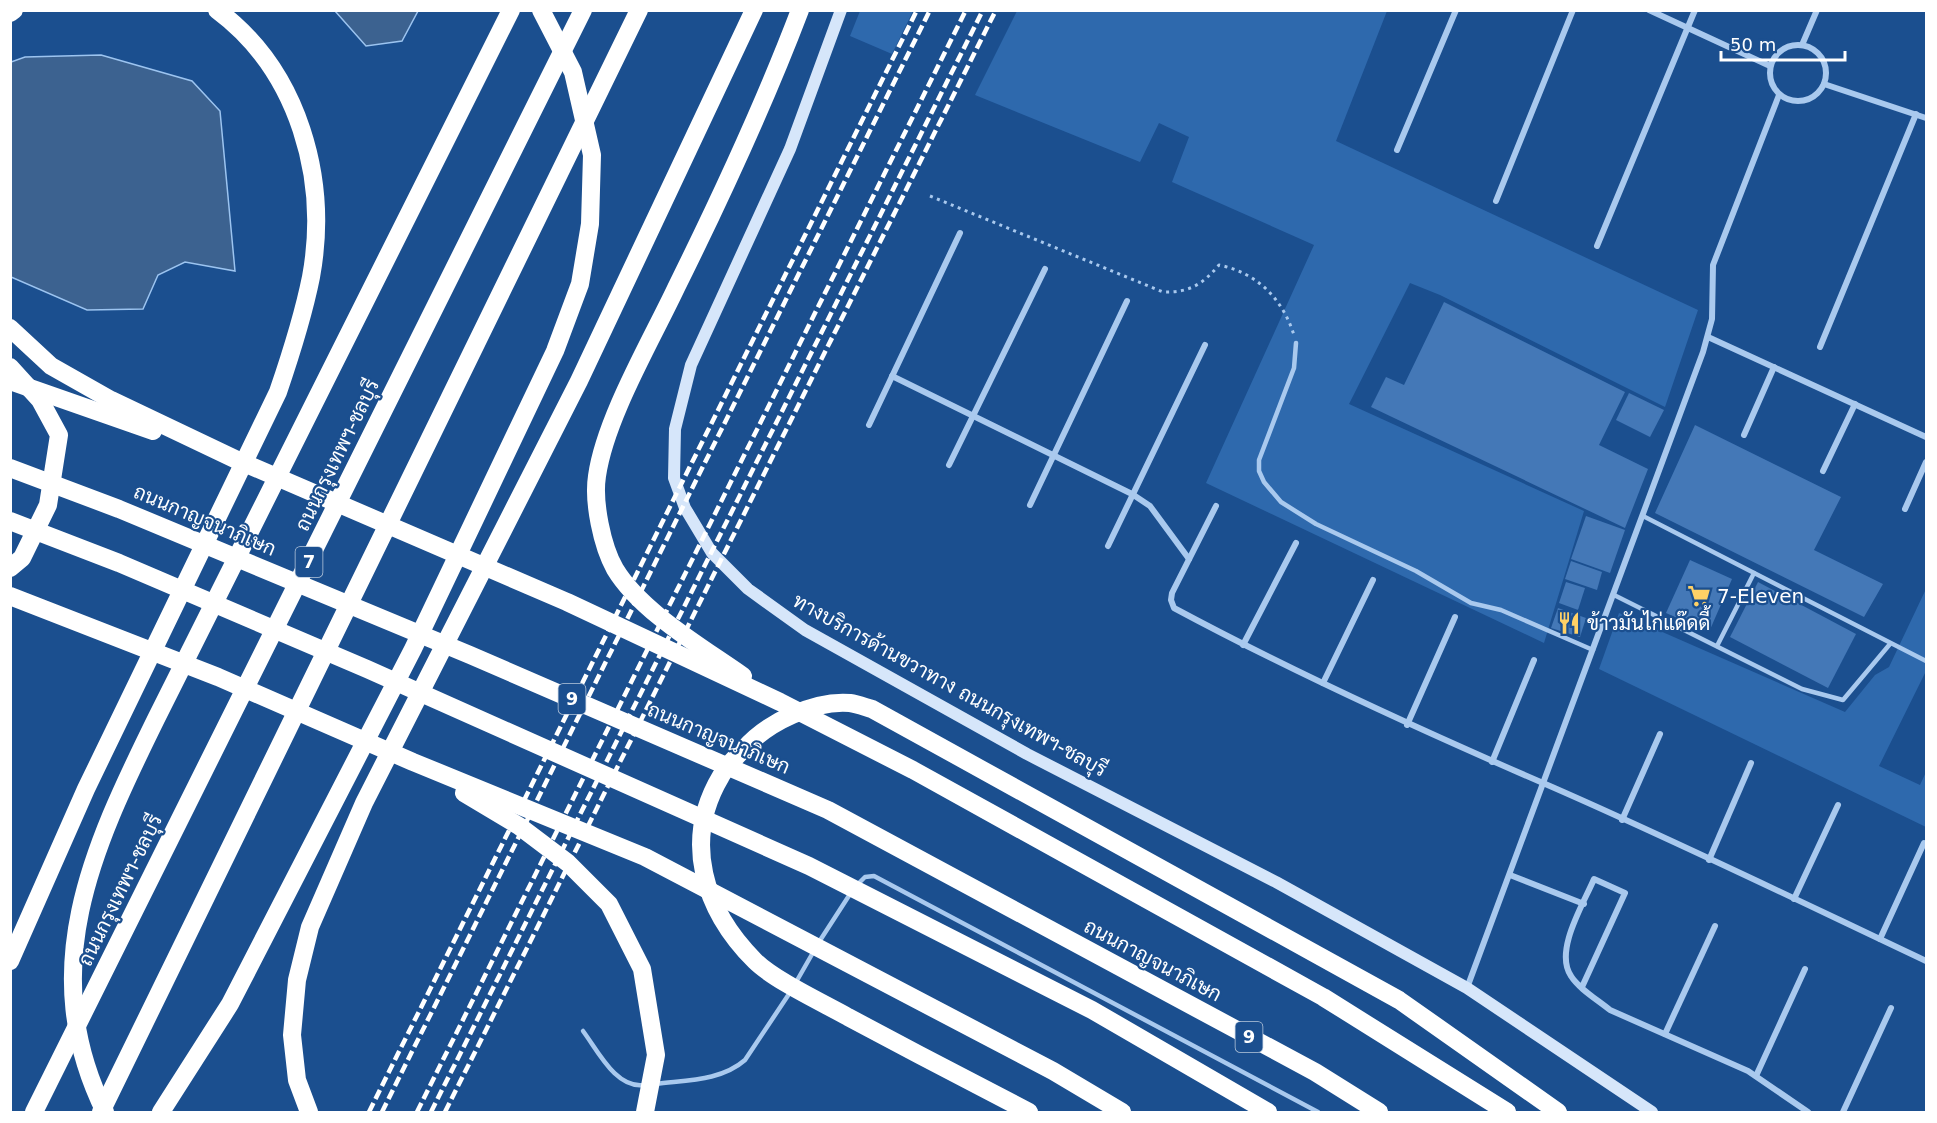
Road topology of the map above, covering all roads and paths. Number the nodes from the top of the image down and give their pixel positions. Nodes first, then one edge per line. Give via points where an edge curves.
1 (14, 10) edge
2 (218, 10) edge
3 (511, 10) edge
4 (541, 10) edge
5 (583, 10) edge
6 (639, 10) edge
7 (754, 10) edge
8 (800, 10) edge
9 (841, 10) edge
10 (1456, 10) edge
11 (1573, 10) edge
12 (1649, 10) edge
13 (1695, 10) edge
14 (1817, 10) edge
15 (10, 13) edge
16 (1687, 28) junction
17 (1802, 45) junction
18 (1770, 66) junction
19 (1824, 84) junction
20 (1779, 95) junction
21 (1916, 114) junction
22 (1926, 118) edge
23 (1397, 150) dead end
24 (930, 196) dead end
25 (1496, 201) dead end
26 (960, 233) dead end
27 (1598, 246) dead end
28 (1045, 268) dead end
29 (1128, 301) dead end
30 (10, 328) edge
31 (1708, 337) junction
32 (1296, 343) joint
33 (1205, 345) dead end
34 (1820, 347) dead end
35 (1774, 367) junction
36 (10, 368) edge
37 (892, 376) junction
38 (10, 381) edge
39 (1855, 404) junction
40 (973, 416) junction
41 (869, 425) dead end
42 (1744, 435) dead end
43 (1926, 437) edge
44 (1053, 455) junction
45 (237, 460) junction
46 (1926, 462) edge
47 (949, 465) dead end
48 (10, 468) edge
49 (1823, 471) dead end
50 (1132, 494) junction
51 (1030, 505) dead end
52 (1216, 506) dead end
53 (1905, 509) dead end
54 (1643, 516) junction
55 (10, 521) edge
56 (1296, 543) dead end
57 (1108, 546) dead end
58 (1189, 559) junction
59 (10, 568) edge
60 (1754, 573) junction
61 (1373, 580) dead end
62 (1614, 595) junction
63 (10, 597) edge
64 (1455, 617) dead end
65 (1890, 644) junction
66 (1243, 645) junction
67 (1716, 646) junction
68 (1593, 650) junction
69 (1534, 660) dead end
70 (1926, 662) edge
71 (1323, 683) junction
72 (780, 702) junction
73 (1407, 725) junction
74 (1660, 734) dead end
75 (413, 762) junction
76 (1492, 762) junction
77 (1751, 764) dead end
78 (1544, 783) junction
79 (1838, 805) dead end
80 (1622, 820) junction
81 (1924, 843) dead end
82 (1708, 860) junction
83 (1510, 875) junction
84 (1794, 899) junction
85 (1584, 904) junction
86 (1716, 926) dead end
87 (1880, 939) junction
88 (10, 961) edge
89 (1926, 961) edge
90 (1805, 969) dead end
91 (794, 986) junction
92 (1582, 987) junction
93 (1467, 988) junction
94 (1891, 1008) dead end
95 (583, 1030) dead end
96 (1665, 1034) junction
97 (1756, 1076) junction
98 (34, 1113) edge
99 (103, 1113) edge
100 (161, 1113) edge
101 (309, 1113) edge
102 (645, 1113) edge
103 (1029, 1113) edge
104 (1122, 1113) edge
105 (1268, 1113) edge
106 (1318, 1113) edge
107 (1379, 1113) edge
108 (1507, 1113) edge
109 (1558, 1113) edge
110 (1653, 1113) edge
111 (1808, 1113) edge
112 (1843, 1113) edge

1 - 15 highway
2 - 88 highway via 258,47 278,76 308,148 316,223 311,275 298,333 278,392 86,789
3 - 99 highway via 120,792 94,856 76,934 72,984 78,1035
4 - 100 highway via 573,72 592,155 590,224 580,284 555,351 414,649 230,1004
5 - 98 highway, ถนนกรุงเทพฯ-ชลบุรี / 7
6 - 99 highway
7 - 101 highway via 579,381 364,802 310,927 297,980 292,1035 297,1080
8 - 72 highway via 716,206 629,387 607,439 597,477 599,524 615,568 652,611
9 - 93 main road, ทางบริการด้านขวาทาง ถนนกรุงเทพฯ-ชลบุรี via 790,149 691,365 675,429 674,478 685,508 712,553 757,596 804,630
10 - 23 street
11 - 25 street
12 - 16 street
13 - 16 street
14 - 17 street
16 - 18 street
16 - 27 street
17 - 18 street via 1786,47
17 - 19 street via 1822,59
18 - 20 street via 1771,82
19 - 20 street via 1804,100
19 - 21 street
20 - 31 street via 1713,265
21 - 22 street
21 - 34 street
24 - 32 path via 1163,292 1180,293 1203,283 1219,265 1241,270 1274,295 1288,318
26 - 37 street
28 - 40 street
29 - 44 street
30 - 45 highway via 51,366 111,400
31 - 35 street
31 - 54 street
32 - 68 lane via 1292,375 1259,460 1264,482 1281,502 1471,603 1501,610
33 - 50 street
35 - 39 street
35 - 42 street
36 - 59 highway via 40,400 59,435 48,505 22,558
37 - 40 street
37 - 41 street
38 - 45 highway
39 - 43 street
39 - 49 street
40 - 44 street
40 - 47 street
44 - 50 street
44 - 51 street
45 - 72 highway via 567,602
46 - 53 street
48 - 107 highway, ถนนกาญจนาภิเษก / 9 via 415,632 828,810 1315,1072
50 - 57 street
50 - 58 street via 1155,512
52 - 58 street
54 - 60 lane
54 - 62 street
55 - 105 highway via 367,669 809,866 1092,1010
56 - 66 street
58 - 66 street via 1172,593 1172,605
60 - 65 lane
60 - 67 lane
61 - 71 street
62 - 67 lane
62 - 68 street
63 - 75 highway via 218,677
64 - 73 street
65 - 67 lane via 1843,700 1802,689
65 - 70 lane
66 - 71 street
68 - 78 street
69 - 76 street
71 - 73 street
72 - 108 highway via 913,770 1323,997
73 - 76 street
74 - 80 street
75 - 102 highway via 519,826 568,862 609,904 642,969 656,1055
75 - 104 highway via 645,857 1053,1071
76 - 78 street
77 - 82 street
78 - 80 street
78 - 83 street
79 - 84 street
80 - 82 street
81 - 87 street
82 - 84 street
83 - 85 street
83 - 93 street
84 - 87 street
85 - 92 street via 1565,948 1571,977
85 - 92 street via 1594,879 1625,893
86 - 96 street
87 - 89 street
90 - 97 street
91 - 95 lane via 745,1060 735,1069 715,1076 634,1086 620,1079
91 - 103 highway
91 - 106 lane via 832,918 865,877 874,876
91 - 109 highway via 757,963 730,933 705,885 700,841 706,806 721,775 750,741 779,722 817,707 849,703 872,709 1399,1000
92 - 96 street via 1610,1010
93 - 110 main road, ทางบริการด้านขวาทาง ถนนกรุงเทพฯ-ชลบุรี
94 - 112 street
96 - 97 street
97 - 111 street

